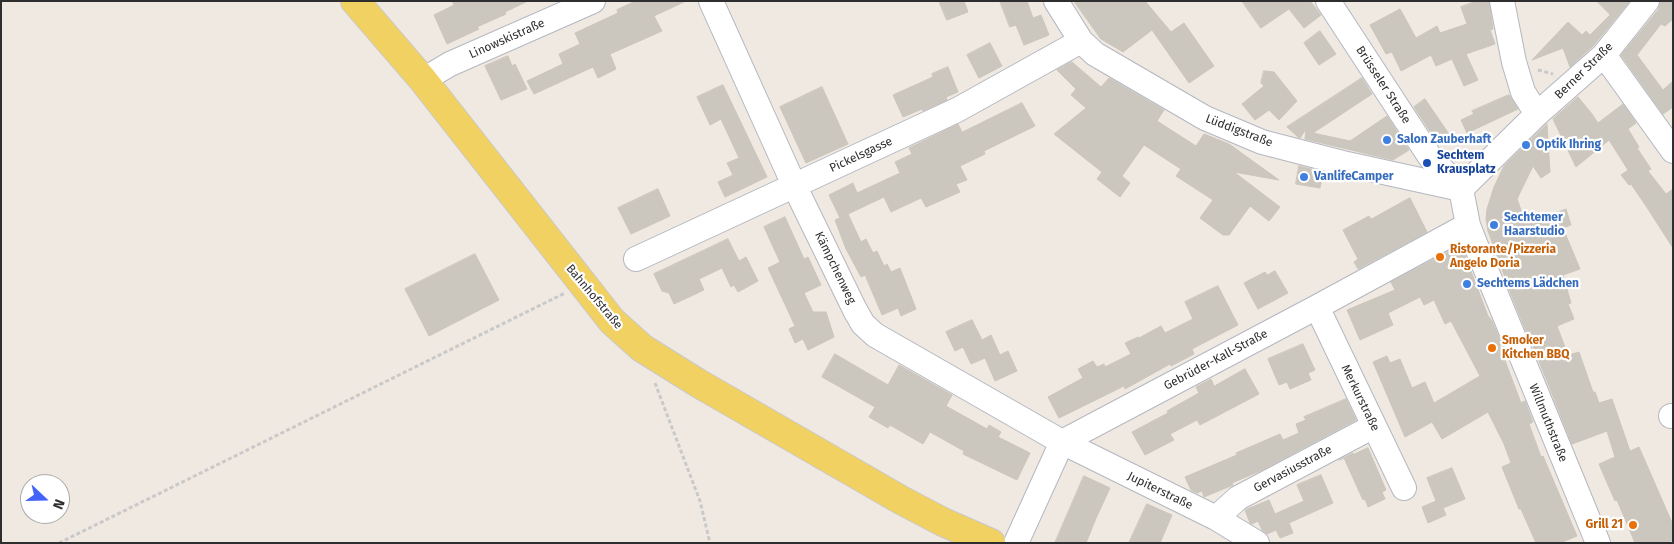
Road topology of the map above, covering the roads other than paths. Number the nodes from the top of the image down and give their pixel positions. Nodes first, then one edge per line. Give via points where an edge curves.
1 (355, 1) edge
2 (593, 1) edge
3 (711, 1) edge
4 (1056, 1) edge
5 (1328, 1) edge
6 (1502, 1) edge
7 (1647, 1) edge
8 (1081, 41) junction
9 (1604, 55) junction
10 (422, 80) junction
11 (1537, 114) junction
12 (1673, 151) edge
13 (794, 186) junction
14 (1461, 189) junction
15 (1468, 225) junction
16 (636, 259) dead end
17 (1317, 307) junction
18 (1374, 426) junction
19 (1062, 442) junction
20 (1404, 488) dead end
21 (1216, 518) junction
22 (991, 543) edge
23 (1016, 543) edge
24 (1257, 543) edge
25 (1598, 543) edge

1 - 10 main road, Bahnhofstraße
2 - 10 street, Linowskistraße via 450,64
3 - 13 street, Kämpchenweg
4 - 8 street, Lüddigstraße
5 - 14 street, Brüsseler Straße via 1430,157
6 - 11 street via 1514,62 1524,92
7 - 9 street, Berner Straße
8 - 13 street, Pickelsgasse via 957,110
8 - 14 street, Lüddigstraße via 1095,54 1205,118 1262,142
9 - 11 street, Berner Straße
9 - 12 street
10 - 22 main road, Bahnhofstraße via 612,321 642,348 698,384 901,500
11 - 14 street, Berner Straße
13 - 16 street, Pickelsgasse
13 - 19 street, Kämpchenweg via 855,310 875,335
14 - 15 street, Willmuthstraße
15 - 17 street, Gebrüder-Kall-Straße
15 - 25 street, Willmuthstraße
17 - 18 street, Merkurstraße
17 - 19 street, Gebrüder-Kall-Straße
18 - 20 street, Merkurstraße
18 - 21 street, Gervasiusstraße via 1238,498
19 - 21 street, Jupiterstraße
19 - 23 street
21 - 24 street, Jupiterstraße

